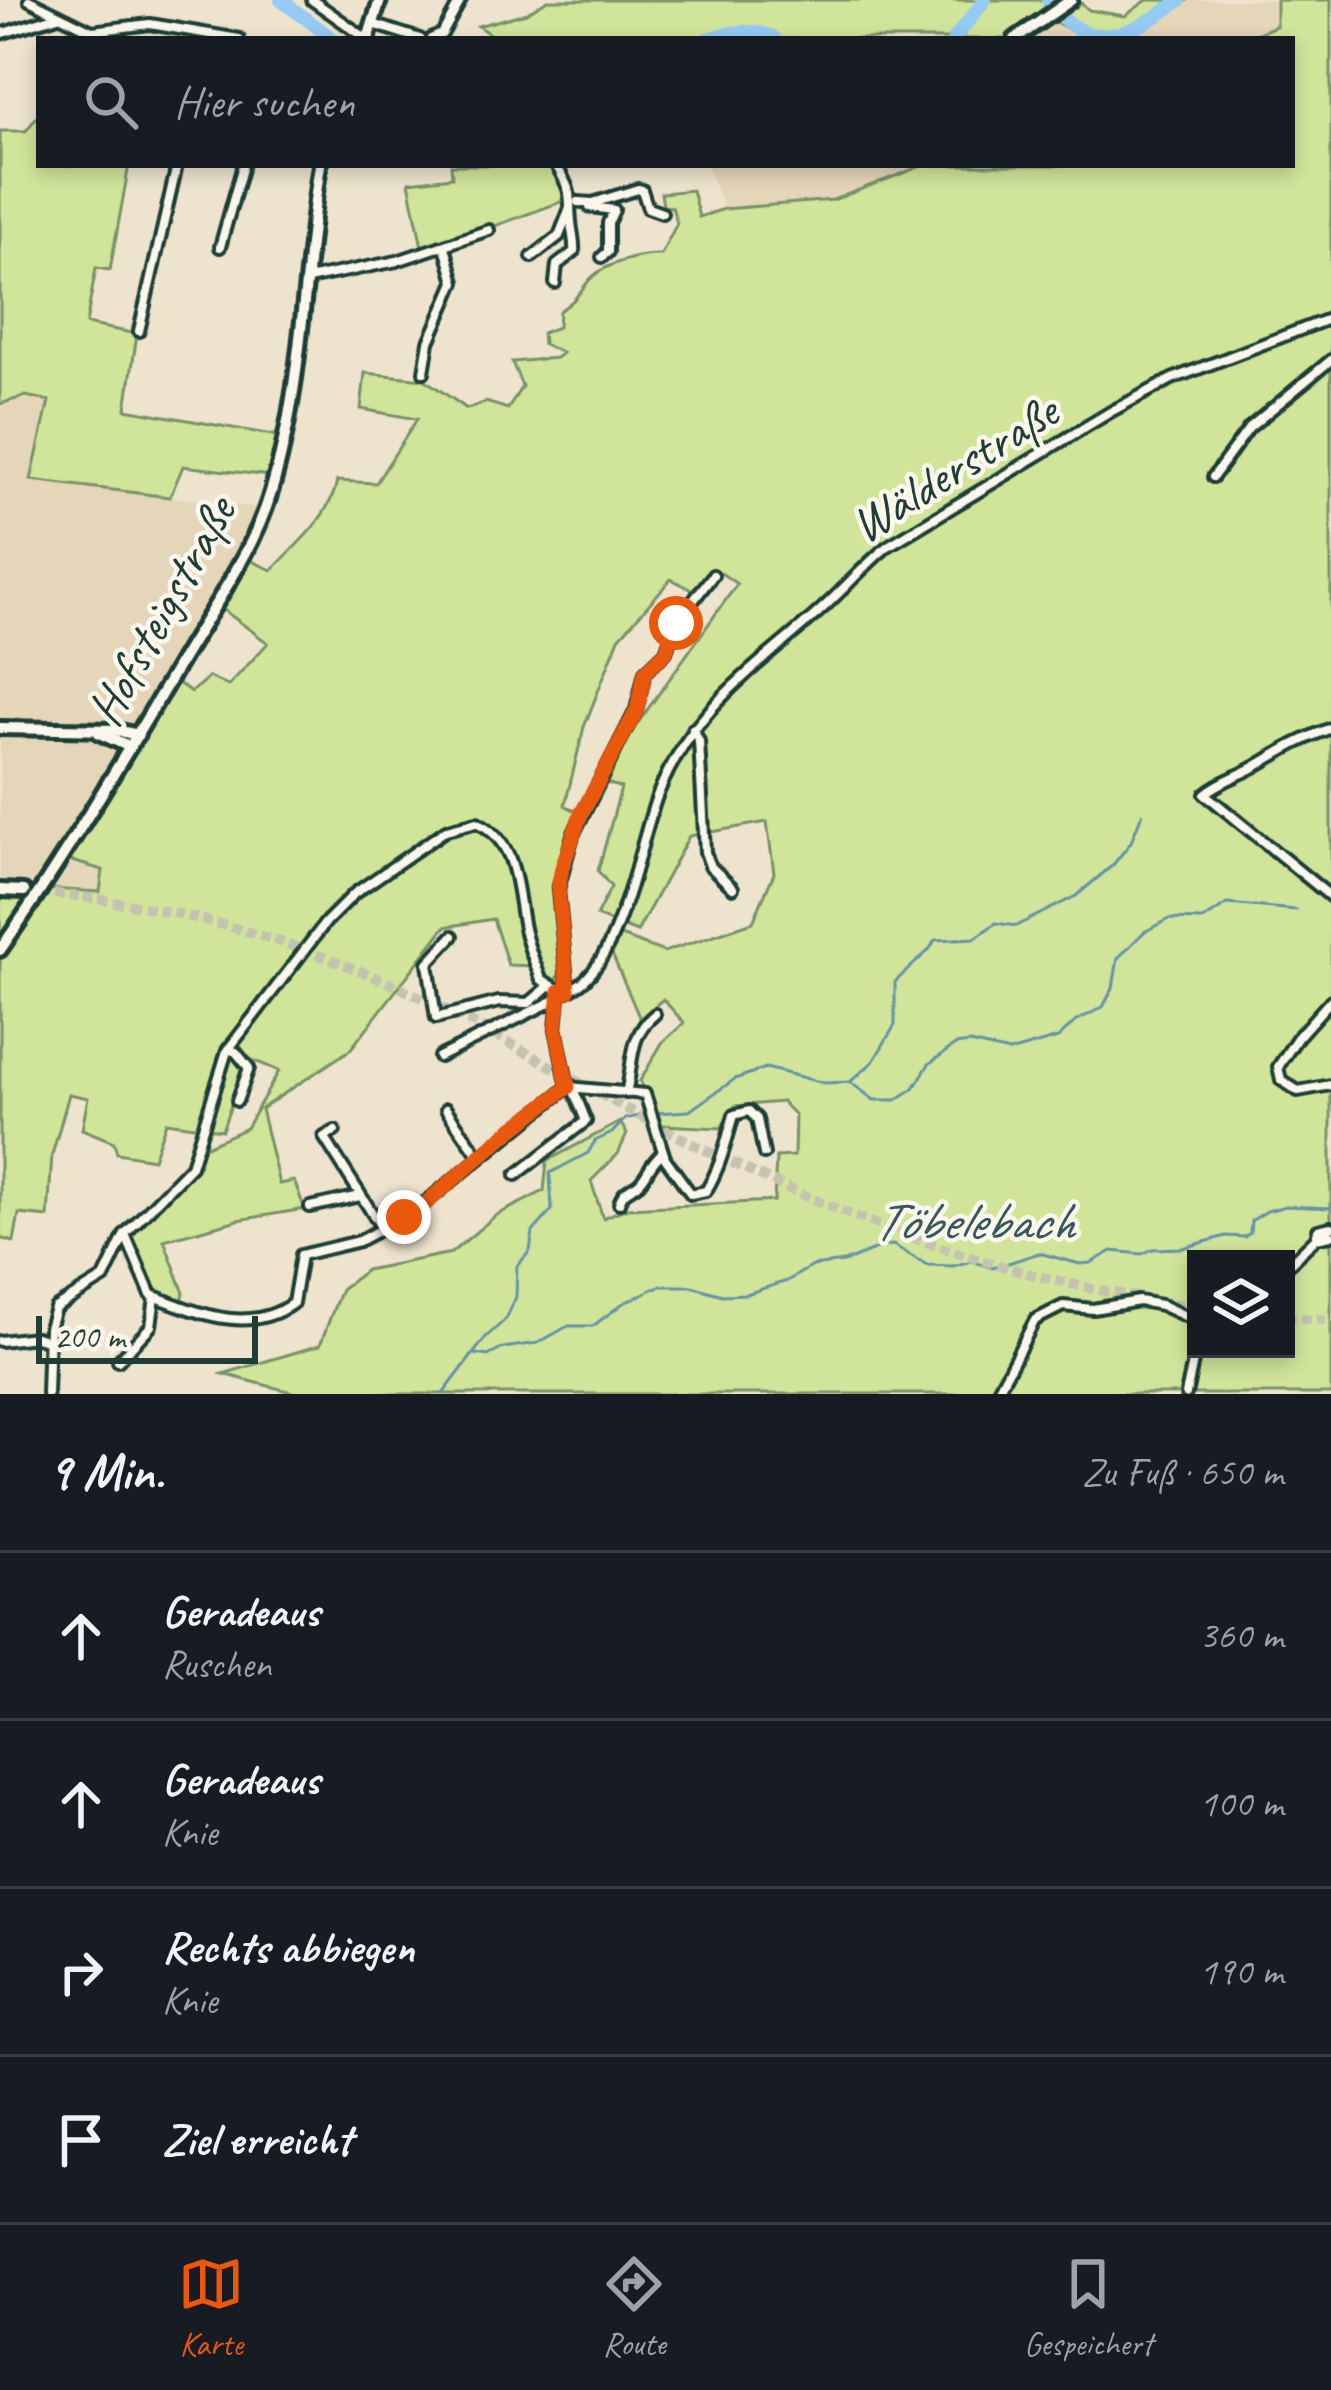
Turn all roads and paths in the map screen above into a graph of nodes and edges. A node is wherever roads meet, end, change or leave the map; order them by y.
1 (29, 0) edge
2 (312, 0) edge
3 (380, 0) edge
4 (461, 0) edge
5 (1071, 0) edge
6 (59, 15) junction
7 (373, 24) junction
8 (0, 34) edge
9 (221, 36) edge
10 (364, 36) edge
11 (369, 36) edge
12 (411, 36) edge
13 (435, 36) edge
14 (1020, 36) edge
15 (177, 168) edge
16 (242, 168) edge
17 (320, 168) edge
18 (557, 168) edge
19 (574, 203) junction
20 (662, 213) dead end
21 (489, 230) dead end
22 (220, 247) dead end
23 (445, 247) junction
24 (532, 257) dead end
25 (602, 257) dead end
26 (308, 279) junction
27 (555, 283) dead end
28 (1331, 318) edge
29 (139, 331) dead end
30 (1331, 360) edge
31 (424, 372) dead end
32 (1213, 477) dead end
33 (713, 574) dead end
34 (0, 728) edge
35 (1331, 728) edge
36 (693, 729) junction
37 (95, 732) junction
38 (138, 735) junction
39 (130, 748) junction
40 (733, 888) dead end
41 (0, 890) edge
42 (24, 891) tunnel mouth
43 (1331, 897) edge
44 (453, 936) dead end
45 (0, 950) edge
46 (548, 987) junction
47 (562, 993) junction
48 (1331, 1000) edge
49 (655, 1014) dead end
50 (228, 1049) junction
51 (439, 1057) dead end
52 (1331, 1085) edge
53 (570, 1087) junction
54 (626, 1093) junction
55 (237, 1101) dead end
56 (446, 1109) dead end
57 (335, 1131) dead end
58 (663, 1152) junction
59 (764, 1154) dead end
60 (479, 1156) junction
61 (516, 1175) dead end
62 (360, 1196) junction
63 (619, 1202) dead end
64 (310, 1207) dead end
65 (381, 1227) junction
66 (1331, 1231) edge
67 (125, 1234) junction
68 (1295, 1258) edge
69 (155, 1297) junction
70 (1187, 1317) edge
71 (0, 1341) edge
72 (49, 1341) junction
73 (1194, 1358) edge
74 (118, 1361) dead end
75 (47, 1394) edge
76 (996, 1394) edge
77 (1186, 1394) edge

1 - 6 street
2 - 10 street
3 - 7 main road
4 - 13 street
5 - 14 main road
6 - 8 street
6 - 9 street
7 - 11 main road
7 - 12 street
15 - 29 street
16 - 22 street
17 - 26 main road, Hofsteigstraße
18 - 19 street
19 - 20 street
19 - 24 street
19 - 25 street
19 - 27 street
21 - 23 street
23 - 26 street
23 - 31 street
26 - 38 main road, Hofsteigstraße
28 - 36 street, Wälderstraße
30 - 32 street
33 - 47 street
34 - 37 main road
35 - 43 street
36 - 40 street
36 - 47 street, Wälderstraße
37 - 38 main road
37 - 39 main road
38 - 39 main road, Hofsteigstraße
39 - 45 main road, Hofsteigstraße
41 - 42 main road
44 - 46 street
46 - 47 street
46 - 50 street
47 - 51 street
47 - 53 street
48 - 52 street
49 - 54 street
50 - 55 street
50 - 67 street
53 - 54 street
53 - 60 street
53 - 61 street
54 - 58 street
56 - 60 street
57 - 62 street
58 - 59 street
58 - 63 street
60 - 65 street
62 - 64 street
62 - 65 street
65 - 69 street
66 - 68 street
67 - 69 street
67 - 72 street
69 - 74 street
70 - 76 street
71 - 72 street
72 - 75 street
73 - 77 street

